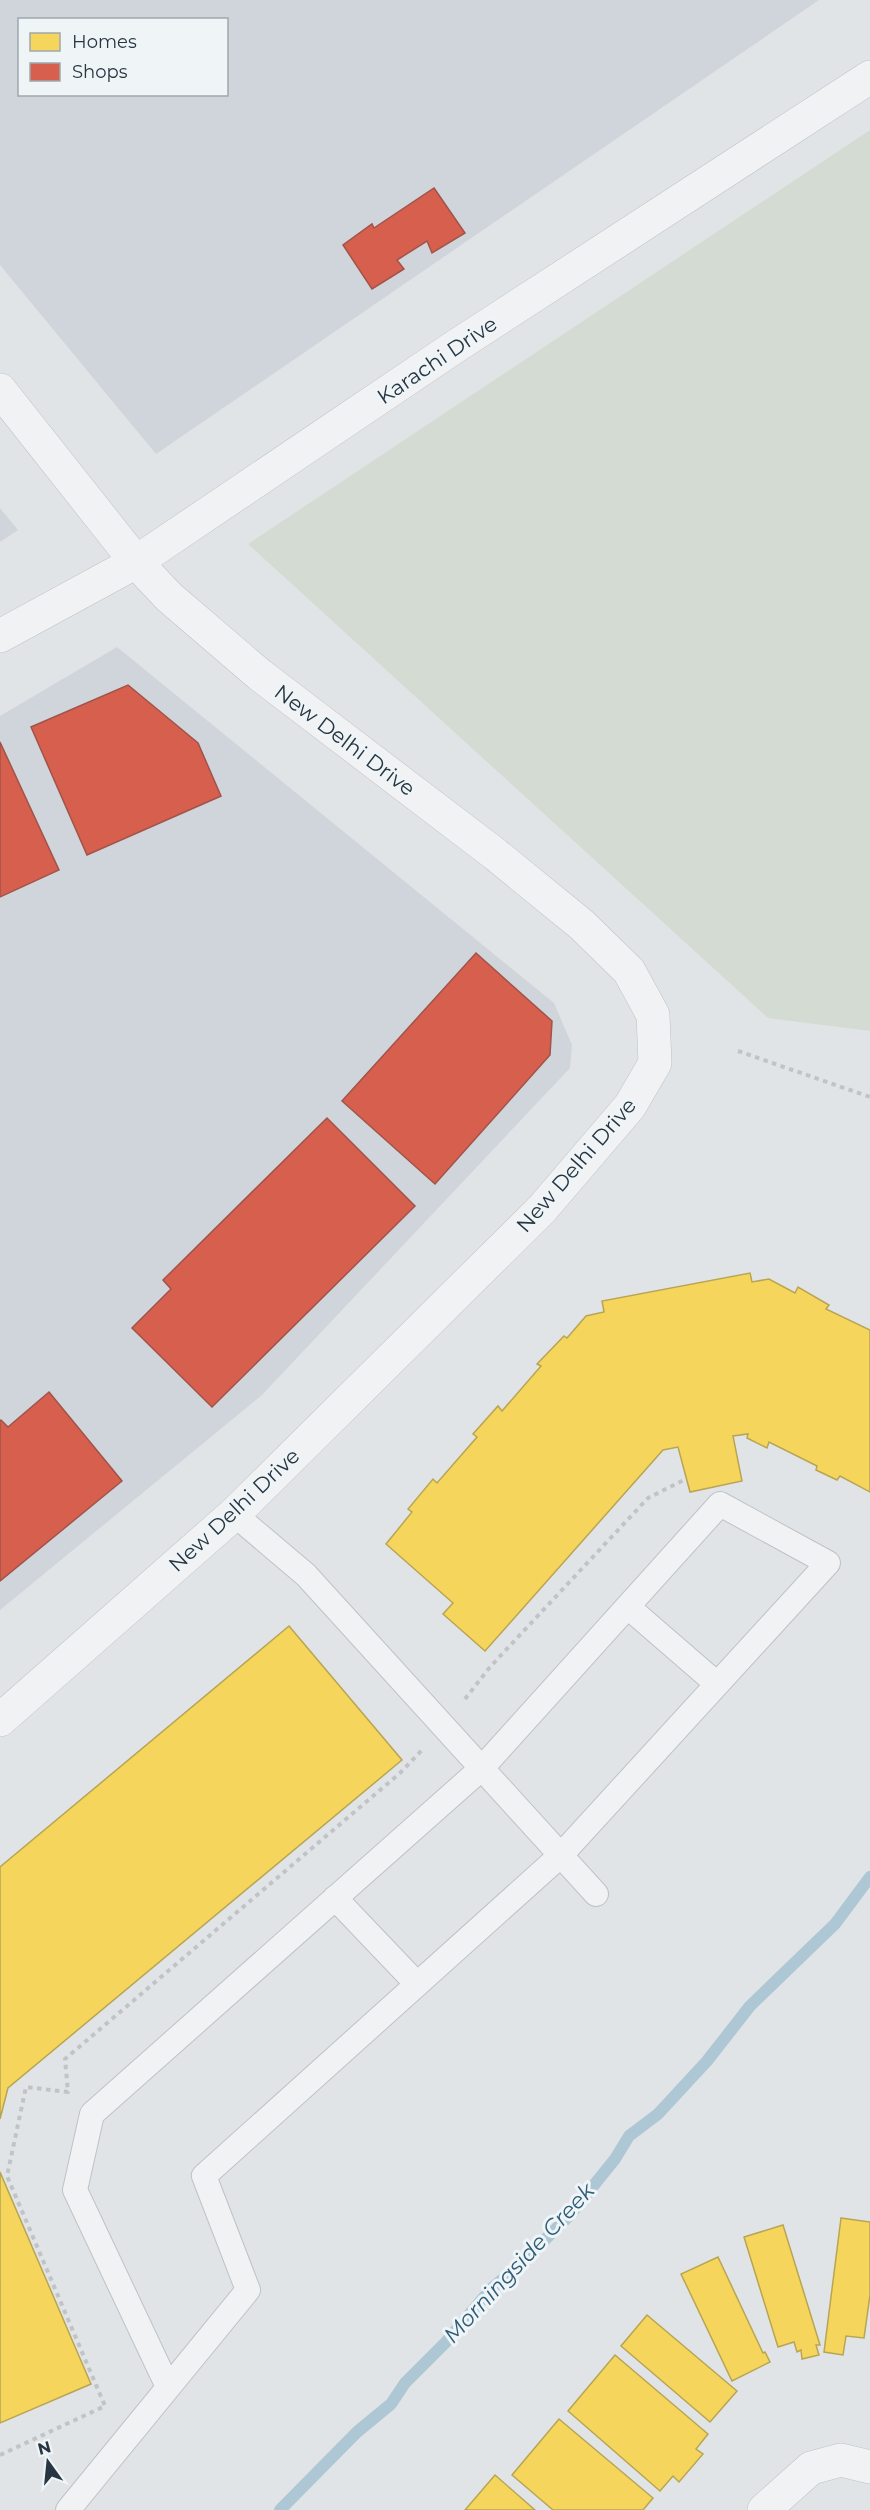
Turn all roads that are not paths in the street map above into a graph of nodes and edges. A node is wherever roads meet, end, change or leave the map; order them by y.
1 (870, 77) edge
2 (0, 390) edge
3 (136, 562) junction
4 (0, 636) edge
5 (234, 1514) junction
6 (628, 1606) junction
7 (717, 1684) junction
8 (0, 1720) edge
9 (482, 1768) junction
10 (561, 1855) junction
11 (596, 1894) dead end
12 (335, 1898) junction
13 (417, 1984) junction
14 (168, 2387) junction
15 (870, 2467) edge
16 (68, 2510) edge
17 (764, 2510) edge

1 - 3 street, Karachi Drive
2 - 3 street, New Delhi Drive
3 - 4 street, Karachi Drive
3 - 5 street, New Delhi Drive
5 - 8 street, New Delhi Drive
5 - 9 lane
6 - 7 lane
6 - 7 lane
6 - 9 lane
7 - 10 lane
9 - 10 lane
9 - 12 lane
10 - 11 lane
10 - 13 lane
12 - 13 lane
12 - 14 lane
13 - 14 lane
14 - 16 lane
15 - 17 street

